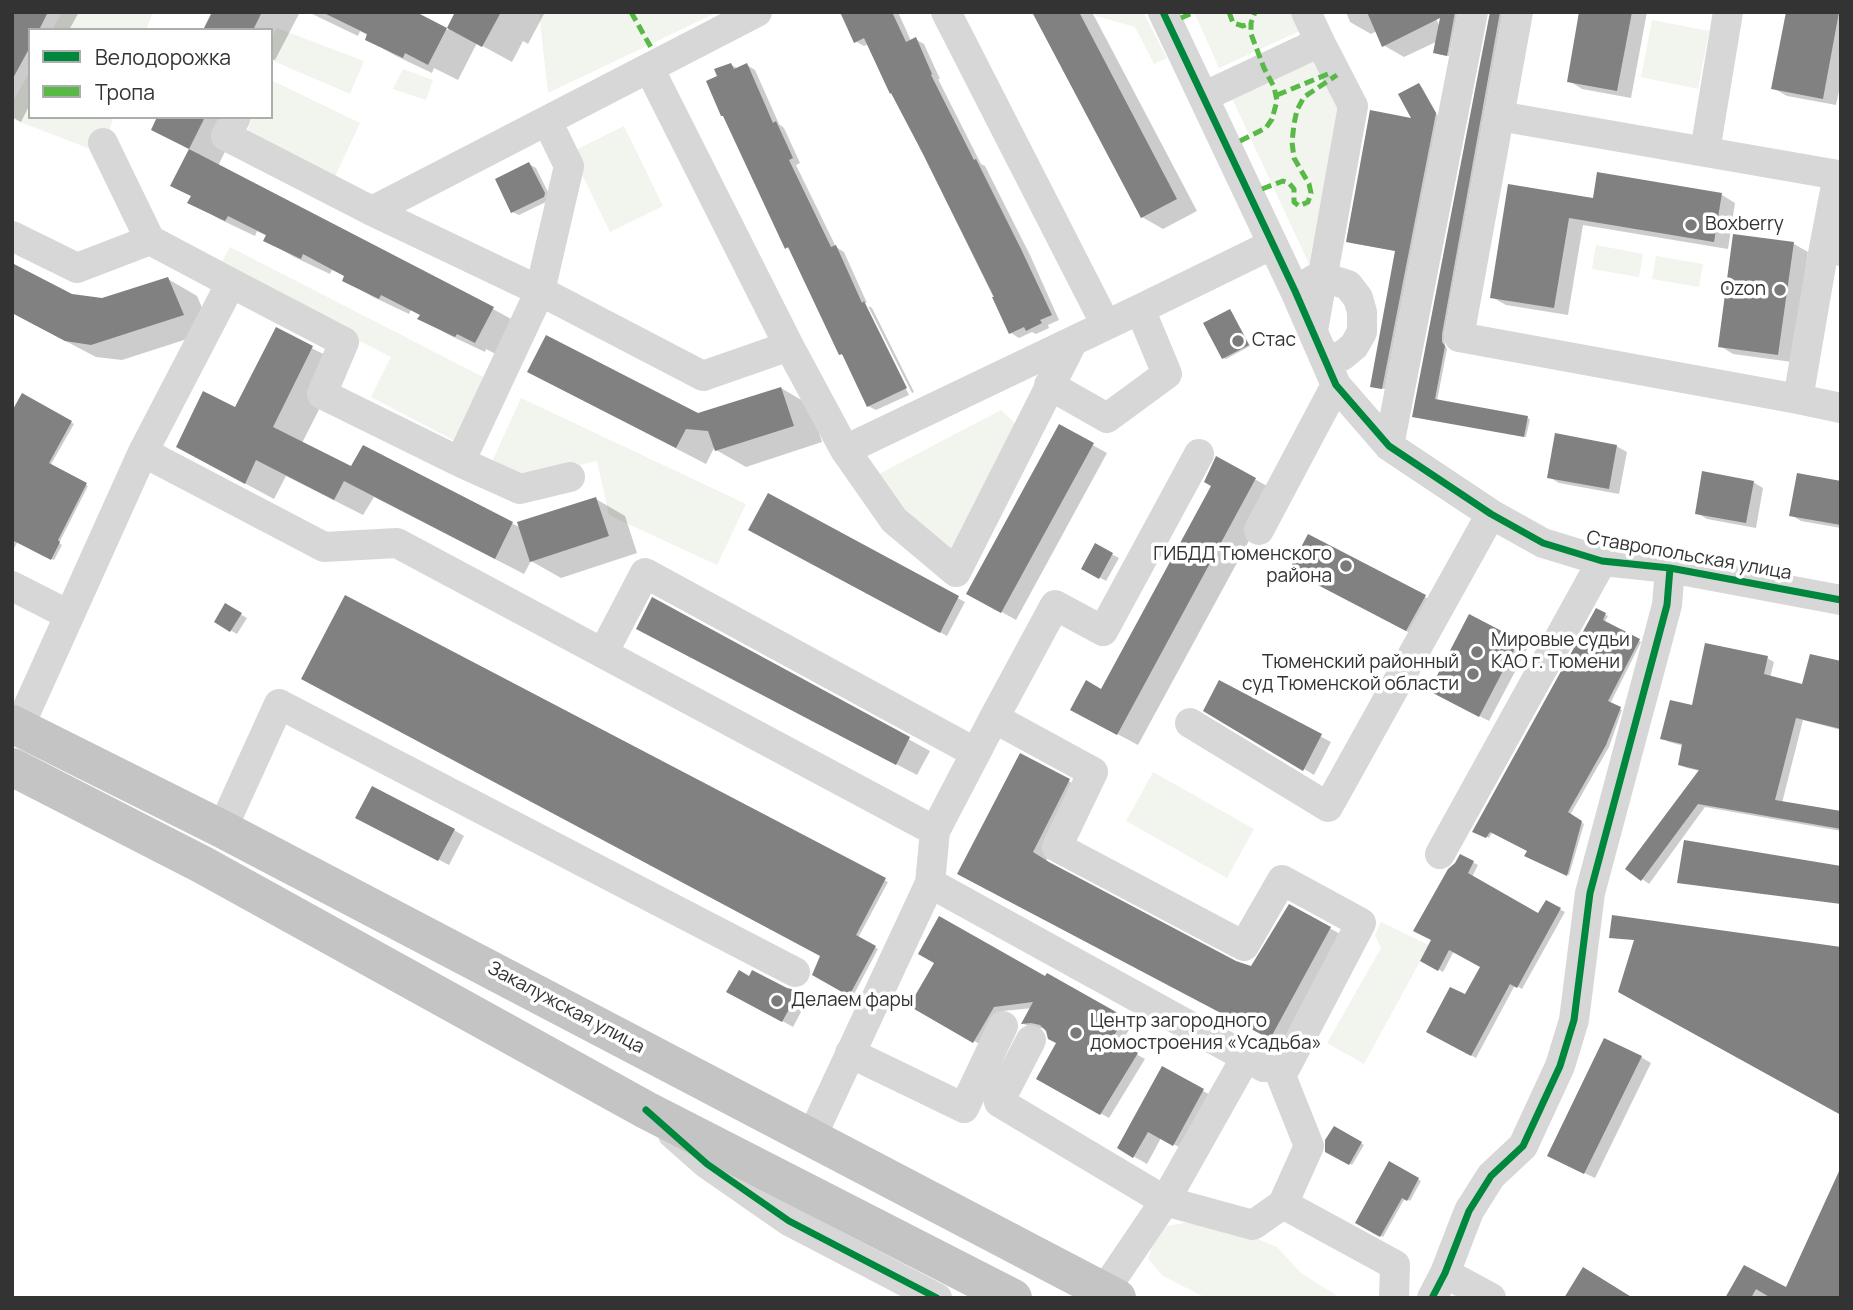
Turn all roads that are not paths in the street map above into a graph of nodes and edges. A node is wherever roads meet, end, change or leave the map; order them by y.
1 (757, 12) edge
2 (946, 12) edge
3 (1163, 12) edge
4 (1306, 12) edge
5 (1473, 12) edge
6 (1518, 12) edge
7 (1728, 12) edge
8 (1320, 42) junction
9 (649, 68) junction
10 (1203, 97) junction
11 (1499, 116) junction
12 (235, 119) edge
13 (547, 121) junction
14 (103, 143) dead end
15 (1705, 150) junction
16 (1839, 173) edge
17 (372, 211) junction
18 (12, 236) edge
19 (149, 240) junction
20 (1273, 244) junction
21 (1833, 250) edge
22 (1322, 279) junction
23 (231, 283) junction
24 (540, 291) junction
25 (1295, 291) junction
26 (1140, 309) junction
27 (1106, 325) junction
28 (1313, 330) junction
29 (1073, 341) junction
30 (789, 346) junction
31 (1325, 358) junction
32 (1049, 385) junction
33 (1336, 385) junction
34 (1798, 399) junction
35 (1841, 408) edge
36 (1389, 446) junction
37 (845, 450) junction
38 (143, 452) junction
39 (1199, 454) dead end
40 (460, 462) junction
41 (570, 477) dead end
42 (1499, 519) junction
43 (1259, 530) dead end
44 (1602, 561) junction
45 (1670, 568) junction
46 (12, 586) edge
47 (1841, 600) edge
48 (69, 615) junction
49 (603, 653) junction
50 (994, 718) junction
51 (1401, 720) dead end
52 (1190, 723) dead end
53 (16, 725) edge
54 (976, 753) junction
55 (12, 767) edge
56 (222, 829) junction
57 (935, 831) junction
58 (1440, 854) dead end
59 (930, 883) junction
60 (795, 972) dead end
61 (1003, 1026) dead end
62 (1031, 1040) dead end
63 (850, 1053) junction
64 (1246, 1057) junction
65 (1281, 1076) junction
66 (646, 1110) junction
67 (811, 1136) junction
68 (1165, 1200) junction
69 (1283, 1204) junction
70 (1438, 1286) edge
71 (1110, 1294) edge
72 (937, 1298) edge
73 (1013, 1298) edge
74 (1394, 1298) edge
75 (1491, 1298) edge

1 - 9 street
2 - 27 street
3 - 10 street
4 - 8 street
5 - 36 street
6 - 11 street
7 - 15 street
8 - 10 street
8 - 22 street
9 - 13 street
9 - 30 street
10 - 20 street
11 - 15 street
11 - 34 street
12 - 17 street
13 - 17 street
13 - 24 street
14 - 19 street
15 - 16 street
16 - 21 street
17 - 24 street
18 - 19 street
19 - 23 street
20 - 25 street, Ставропольская улица
20 - 26 street
21 - 34 street
22 - 25 street
22 - 28 street
22 - 31 street
23 - 38 street
23 - 40 street
24 - 30 street
24 - 40 street
25 - 28 street, Ставропольская улица
26 - 27 street
26 - 32 street
27 - 29 street
28 - 31 street, Ставропольская улица
29 - 32 street
29 - 37 street
30 - 37 street
31 - 33 street, Ставропольская улица
32 - 37 street
33 - 36 street, Ставропольская улица
33 - 43 street
34 - 35 street
36 - 42 street, Ставропольская улица
38 - 48 street
38 - 49 street
39 - 50 street
40 - 41 street
42 - 44 street, Ставропольская улица
42 - 51 street
42 - 52 street
44 - 45 street, Ставропольская улица
44 - 58 street
45 - 47 street, Ставропольская улица
45 - 70 street
46 - 48 street
48 - 53 street
49 - 54 street
49 - 57 street
50 - 54 street
50 - 65 street
53 - 56 highway, Закалужская улица
54 - 57 street
55 - 66 highway
56 - 60 street
56 - 67 highway, Закалужская улица
57 - 59 street
59 - 63 street
59 - 64 street
61 - 63 street
62 - 68 street
63 - 67 street
64 - 65 street
64 - 68 street
65 - 69 street
66 - 72 street
66 - 73 highway
67 - 71 highway, Закалужская улица
68 - 69 street
68 - 71 street
69 - 74 street
70 - 75 street

